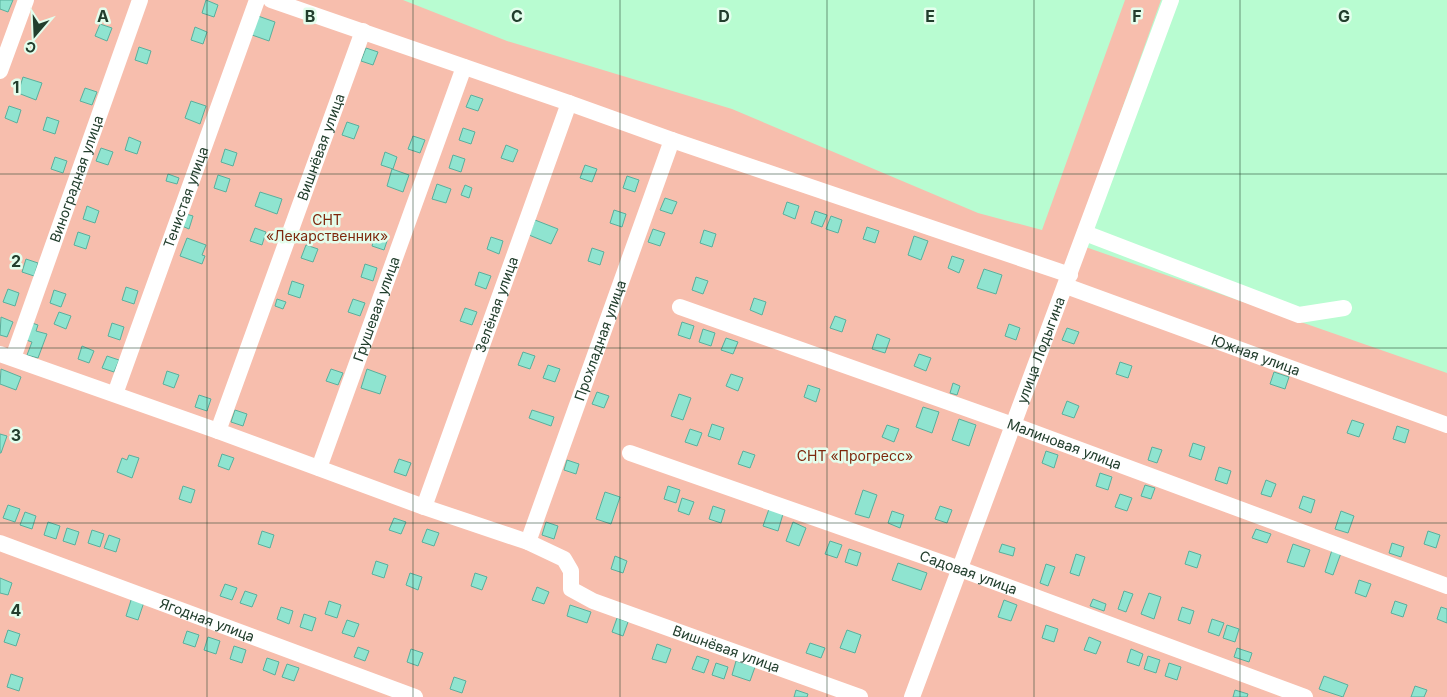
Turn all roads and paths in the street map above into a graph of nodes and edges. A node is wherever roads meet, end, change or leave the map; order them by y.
1 (26, 0) edge
2 (140, 0) edge
3 (257, 0) edge
4 (271, 0) edge
5 (1171, 0) edge
6 (363, 31) junction
7 (464, 66) junction
8 (0, 71) edge
9 (569, 103) junction
10 (672, 140) junction
11 (1085, 233) junction
12 (1068, 280) junction
13 (680, 307) dead end
14 (1344, 308) dead end
15 (6, 356) edge
16 (115, 394) junction
17 (1012, 424) junction
18 (1447, 426) edge
19 (218, 431) junction
20 (630, 453) dead end
21 (320, 468) junction
22 (424, 507) junction
23 (528, 542) junction
24 (0, 543) edge
25 (960, 569) junction
26 (1447, 586) edge
27 (416, 697) edge
28 (860, 697) edge
29 (912, 697) edge
30 (1305, 697) edge

1 - 8 street
2 - 15 street, Виноградная улица
3 - 16 street, Тенистая улица
4 - 6 street, Южная улица
5 - 11 street
6 - 7 street, Южная улица
6 - 19 street, Вишнёвая улица
7 - 9 street, Южная улица
7 - 21 street, Грушевая улица
9 - 10 street, Южная улица
9 - 22 street, Зелёная улица
10 - 12 street, Южная улица
10 - 23 street, Прохладная улица
11 - 12 street, улица Лодыгина
11 - 14 street
12 - 17 street, улица Лодыгина
12 - 18 street, Южная улица
13 - 17 street, Малиновая улица
15 - 16 street
16 - 19 street
17 - 25 street, улица Лодыгина
17 - 26 street, Малиновая улица
19 - 21 street
20 - 25 street, Садовая улица
21 - 22 street
22 - 23 street
23 - 28 street, Вишнёвая улица
24 - 27 street, Ягодная улица
25 - 29 street, улица Лодыгина
25 - 30 street, Садовая улица

